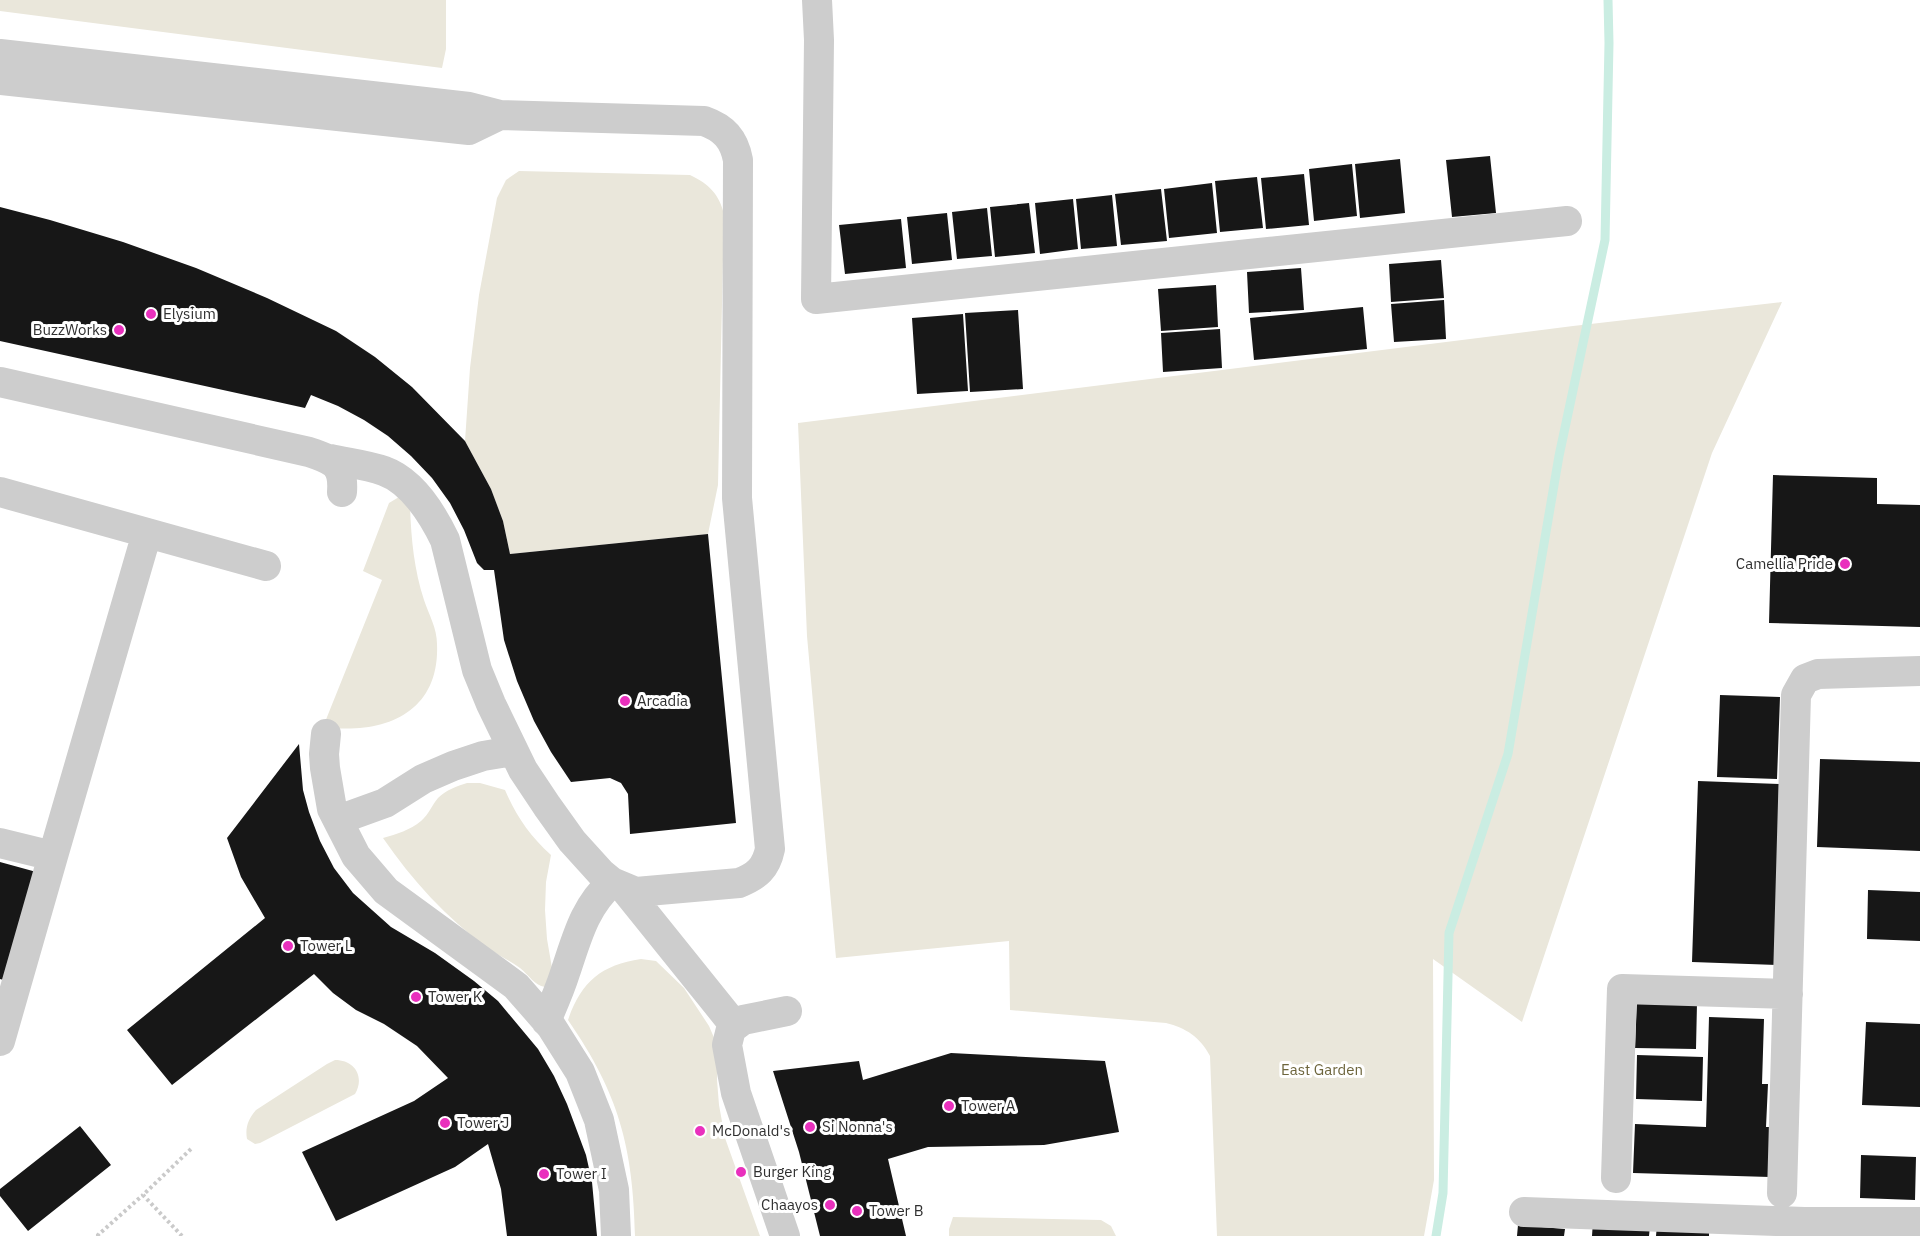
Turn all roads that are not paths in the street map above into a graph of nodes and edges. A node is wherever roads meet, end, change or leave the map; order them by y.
1 (817, 0) edge
2 (0, 54) edge
3 (0, 80) edge
4 (500, 115) junction
5 (1567, 221) dead end
6 (0, 382) edge
7 (330, 459) junction
8 (0, 492) edge
9 (342, 492) dead end
10 (147, 533) junction
11 (266, 566) dead end
12 (1920, 671) edge
13 (326, 734) dead end
14 (513, 751) junction
15 (338, 820) junction
16 (0, 843) edge
17 (53, 856) junction
18 (618, 885) junction
19 (1788, 994) junction
20 (787, 1011) dead end
21 (546, 1021) junction
22 (735, 1026) junction
23 (0, 1041) edge
24 (1616, 1178) dead end
25 (1782, 1193) dead end
26 (1524, 1212) dead end
27 (1920, 1222) edge
28 (1583, 1225) edge
29 (1723, 1227) edge
30 (1803, 1229) edge
31 (616, 1236) edge
32 (785, 1236) edge

1 - 5 street
2 - 4 street
3 - 4 street
4 - 18 street
6 - 7 street
7 - 9 street
7 - 14 street
8 - 10 street
10 - 11 street
10 - 17 street
12 - 19 street
13 - 15 street
14 - 15 street
14 - 18 street
15 - 21 street
16 - 17 street
17 - 23 street
18 - 21 street
18 - 22 street
19 - 24 street
19 - 25 street
20 - 22 street
21 - 31 street
22 - 32 street
26 - 28 street
27 - 30 street
28 - 29 street
29 - 30 street

